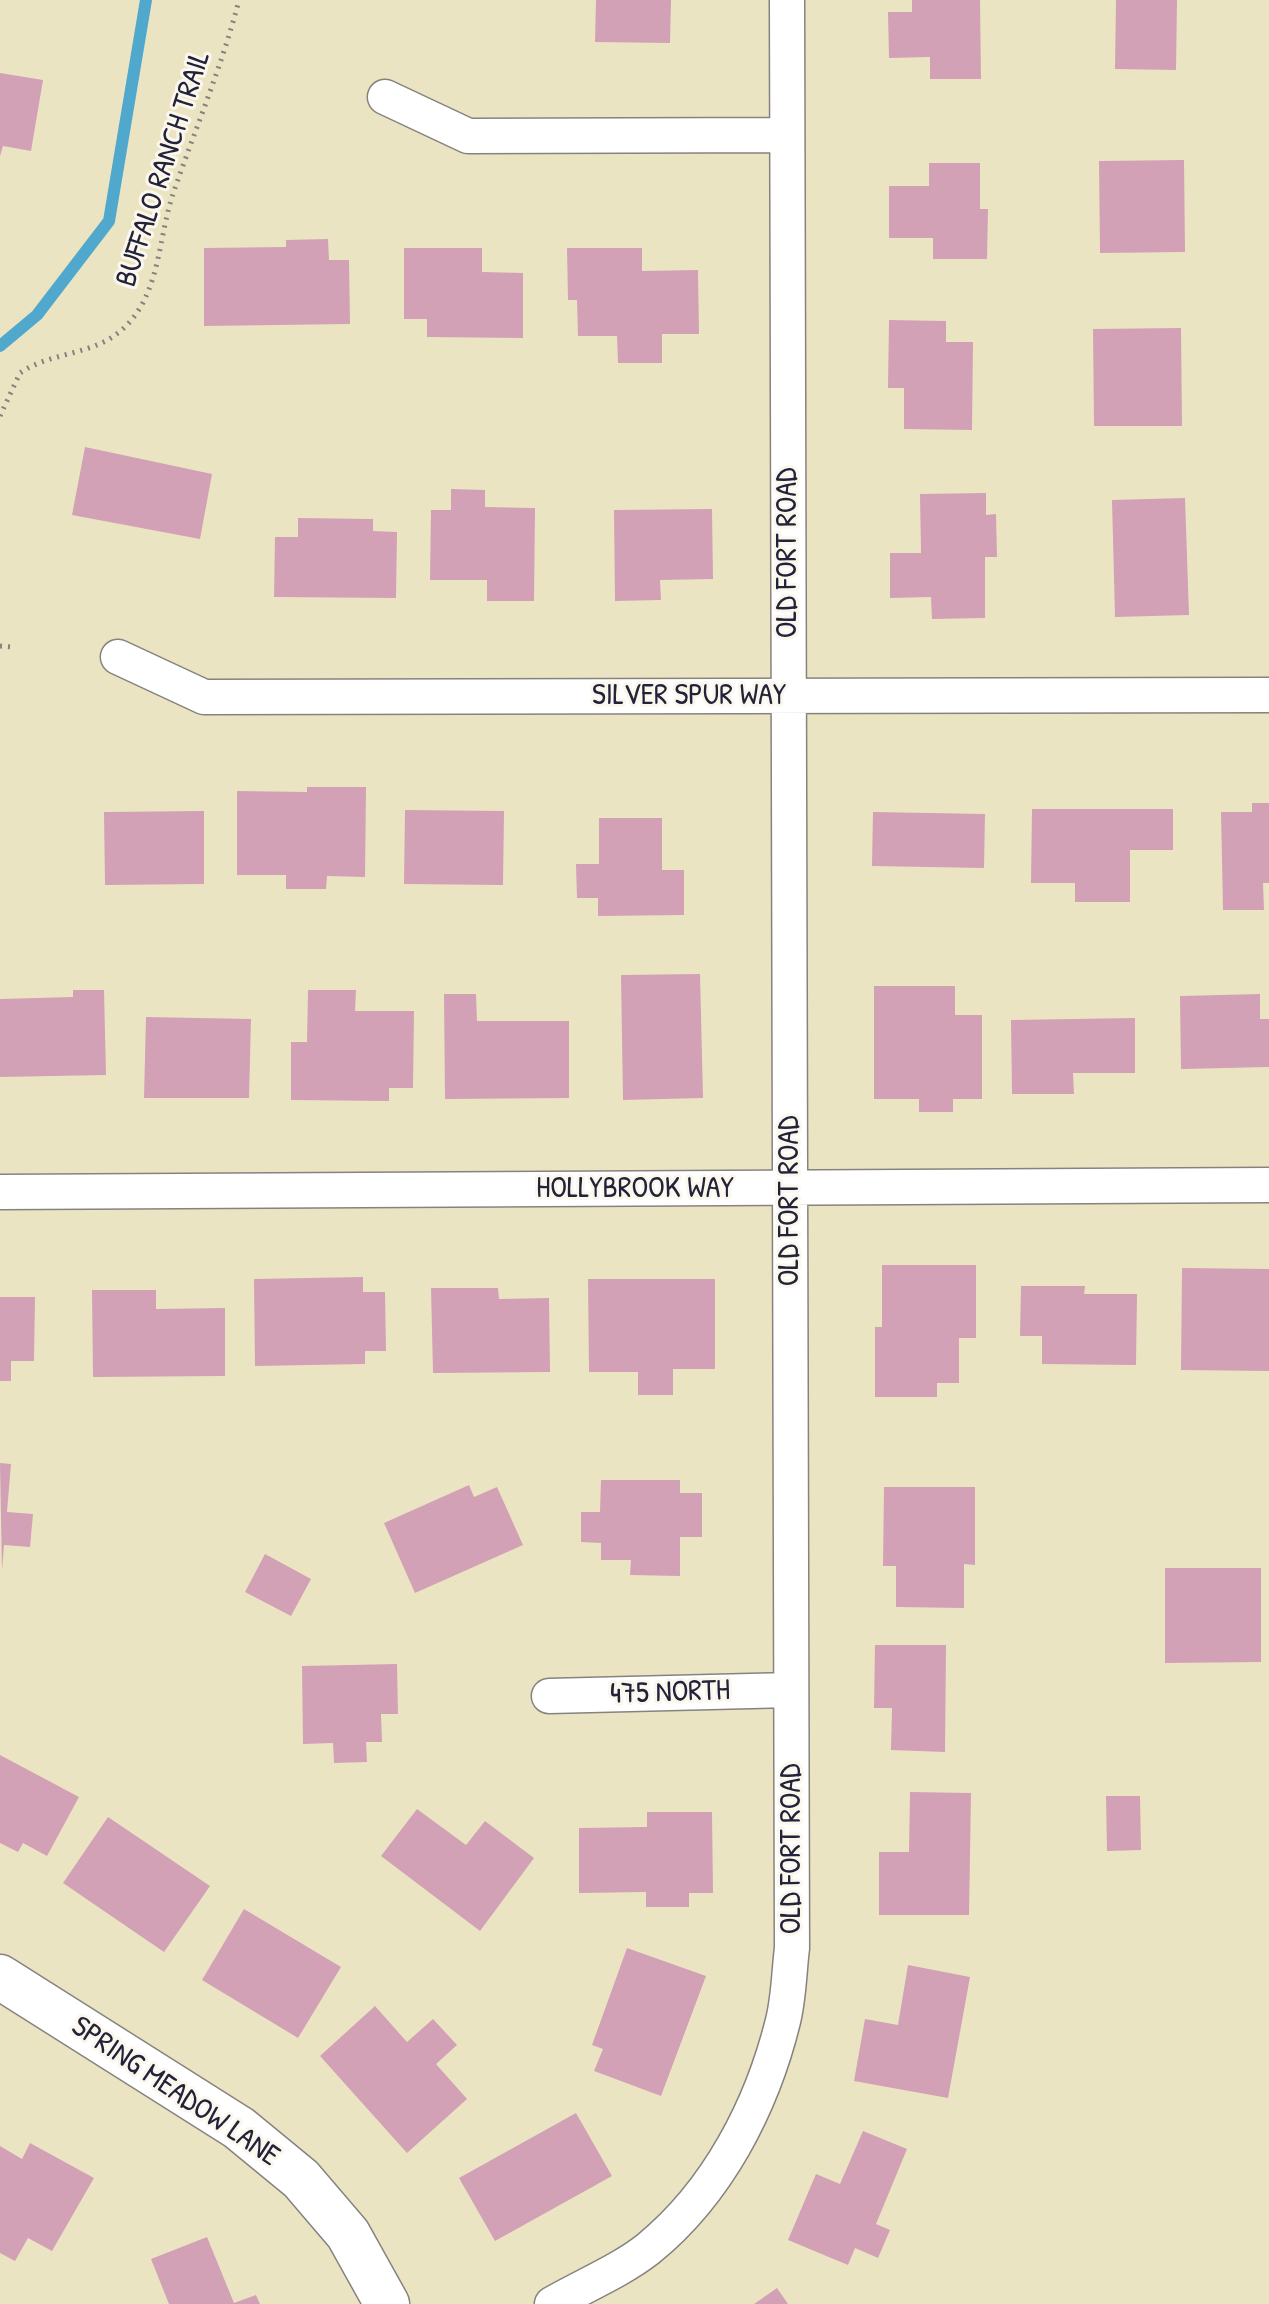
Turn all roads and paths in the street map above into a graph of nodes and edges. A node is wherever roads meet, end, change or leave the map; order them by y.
1 (239, 0) edge
2 (787, 0) edge
3 (385, 97) dead end
4 (787, 135) junction
5 (0, 416) edge
6 (0, 646) edge
7 (12, 647) dead end
8 (118, 657) dead end
9 (1269, 695) edge
10 (789, 696) junction
11 (1269, 1185) edge
12 (790, 1188) junction
13 (0, 1192) edge
14 (791, 1690) junction
15 (549, 1696) dead end
16 (0, 1977) edge
17 (387, 2304) edge
18 (552, 2304) edge

1 - 5 path, BUFFALO RANCH TRAIL
2 - 4 street, OLD FORT ROAD
3 - 4 street
4 - 10 street, OLD FORT ROAD
6 - 7 path
8 - 10 street, SILVER SPUR WAY
9 - 10 street, SILVER SPUR WAY
10 - 12 street, OLD FORT ROAD
11 - 12 street, HOLLYBROOK WAY
12 - 13 street, HOLLYBROOK WAY
12 - 14 street, OLD FORT ROAD
14 - 15 street, 475 NORTH
14 - 18 street, OLD FORT ROAD
16 - 17 street, SPRING MEADOW LANE

